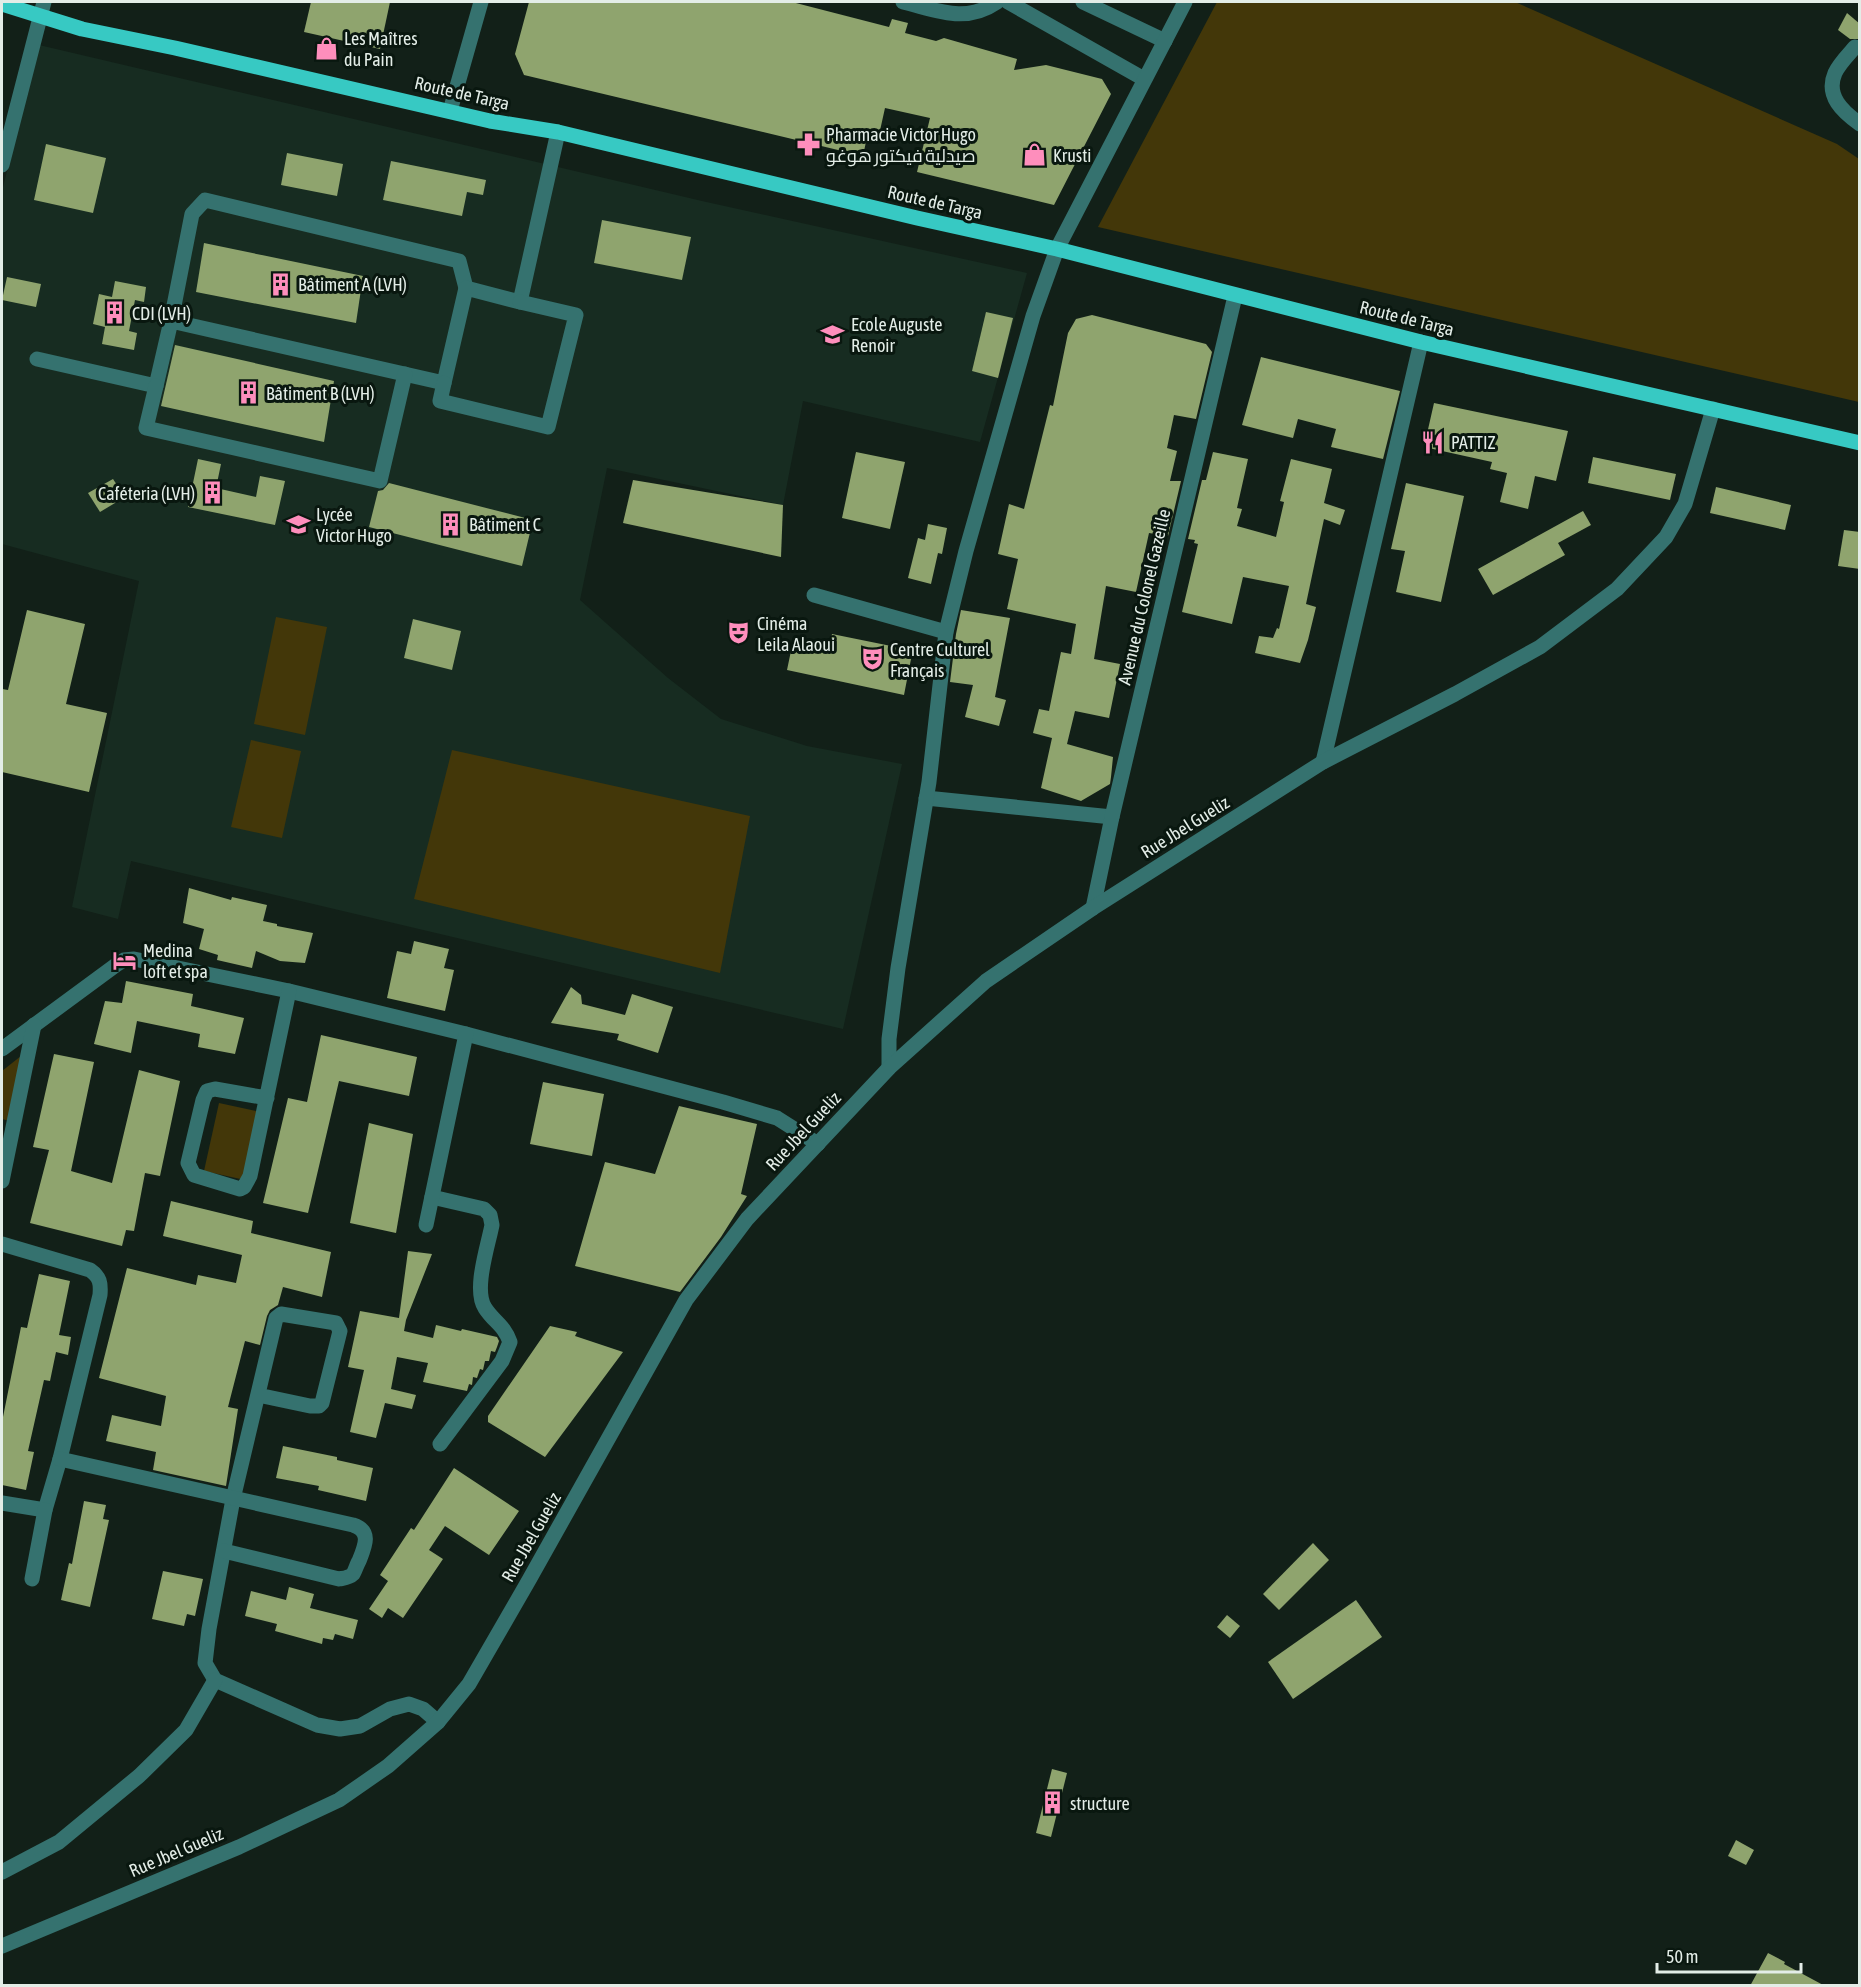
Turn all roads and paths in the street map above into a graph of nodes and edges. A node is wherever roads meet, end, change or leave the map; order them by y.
1 (481, 2) edge
2 (903, 2) edge
3 (997, 2) edge
4 (1008, 2) edge
5 (1083, 2) edge
6 (1185, 2) edge
7 (2, 4) edge
8 (42, 9) edge
9 (1165, 41) junction
10 (1855, 47) dead end
11 (1144, 79) junction
12 (450, 111) junction
13 (1860, 124) edge
14 (558, 132) junction
15 (2, 165) edge
16 (1058, 249) junction
17 (466, 288) junction
18 (1235, 296) junction
19 (520, 302) junction
20 (171, 321) junction
21 (1421, 342) junction
22 (37, 359) dead end
23 (405, 374) junction
24 (444, 383) junction
25 (156, 386) junction
26 (1713, 409) junction
27 (1860, 443) edge
28 (814, 595) dead end
29 (946, 632) junction
30 (1323, 762) junction
31 (926, 798) junction
32 (1112, 817) junction
33 (1093, 908) junction
34 (289, 991) junction
35 (34, 1024) junction
36 (466, 1034) junction
37 (2, 1049) edge
38 (889, 1068) junction
39 (267, 1098) junction
40 (7, 1132) edge
41 (818, 1144) junction
42 (2, 1181) edge
43 (432, 1197) junction
44 (426, 1225) dead end
45 (2, 1244) edge
46 (258, 1395) junction
47 (440, 1444) dead end
48 (60, 1459) junction
49 (232, 1499) junction
50 (2, 1503) edge
51 (45, 1510) junction
52 (224, 1551) junction
53 (32, 1579) dead end
54 (215, 1680) junction
55 (438, 1722) junction
56 (2, 1872) edge
57 (2, 1946) edge

1 - 12 street
2 - 3 street
4 - 11 street
5 - 9 street
6 - 9 street
7 - 8 main road, Route de Targa
8 - 12 main road, Route de Targa
8 - 15 street
9 - 11 street
10 - 13 street
11 - 16 street
12 - 14 main road, Route de Targa
14 - 16 main road, Route de Targa
14 - 19 street
16 - 18 main road, Route de Targa
16 - 29 street
17 - 19 street
17 - 20 street
17 - 24 street
18 - 21 main road, Route de Targa
18 - 32 street, Avenue du Colonel Gazeille
19 - 24 street
20 - 23 street
20 - 25 street
21 - 26 main road, Route de Targa
21 - 30 street
22 - 25 street
23 - 24 street
23 - 25 street
26 - 27 main road, Route de Targa
26 - 30 street, Rue Jbel Gueliz
28 - 29 street
29 - 31 street
30 - 33 street, Rue Jbel Gueliz
31 - 32 street
31 - 38 street
32 - 33 street, Avenue du Colonel Gazeille
33 - 38 street, Rue Jbel Gueliz
34 - 35 street
34 - 36 street
34 - 39 street
35 - 37 street
35 - 40 street
36 - 41 street
36 - 43 street
38 - 41 street, Rue Jbel Gueliz
39 - 39 street
40 - 42 street
41 - 55 street, Rue Jbel Gueliz
43 - 44 street
43 - 47 street
45 - 48 street
46 - 46 street
46 - 49 street
48 - 49 street
48 - 51 street
49 - 52 street
49 - 52 street
50 - 51 street
51 - 53 street
52 - 54 street
54 - 55 street
54 - 56 street
55 - 57 street, Rue Jbel Gueliz

